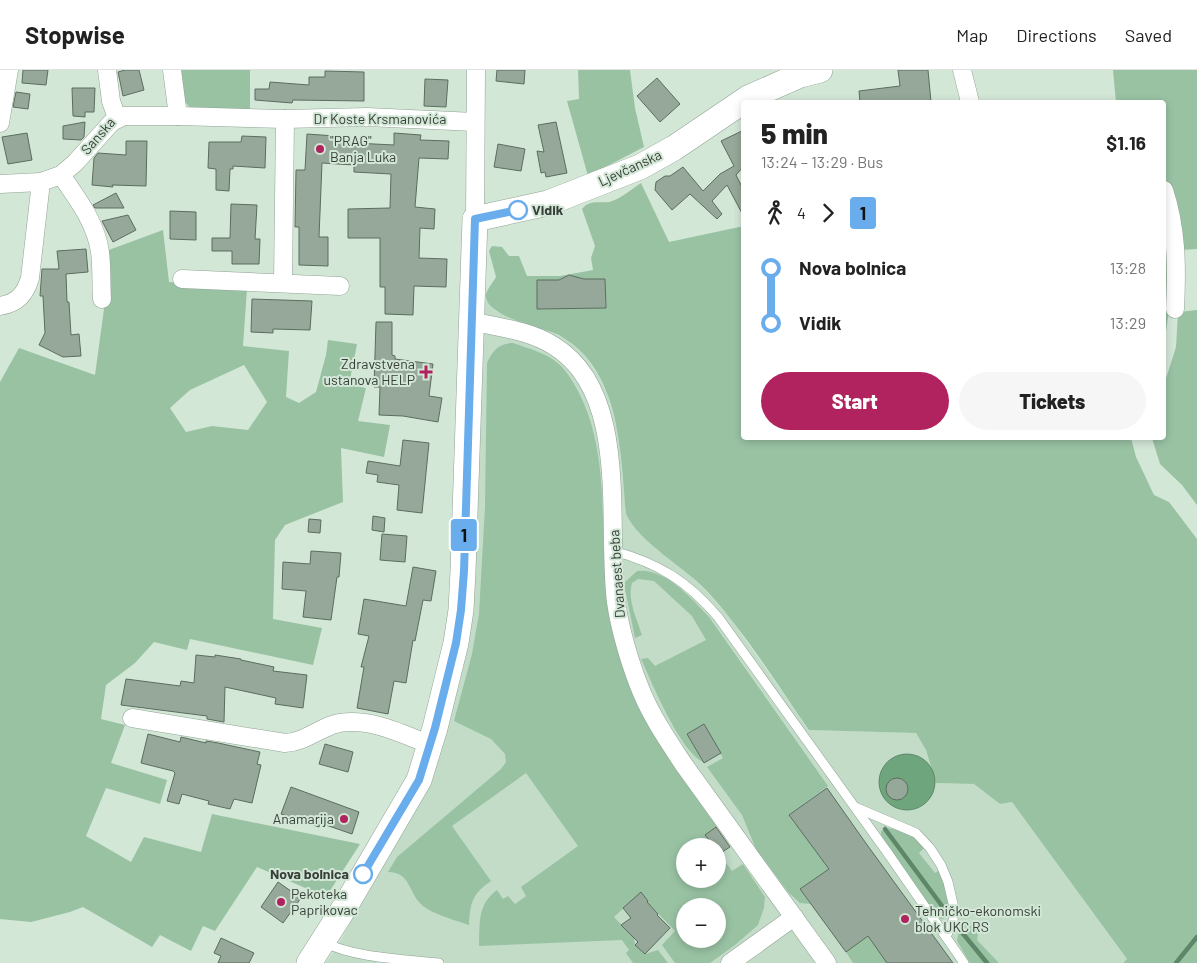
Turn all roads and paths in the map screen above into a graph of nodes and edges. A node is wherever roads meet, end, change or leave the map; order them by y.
1 (9, 70) edge
2 (107, 70) edge
3 (172, 70) edge
4 (476, 70) edge
5 (962, 70) edge
6 (807, 72) edge
7 (745, 100) edge
8 (970, 100) edge
9 (741, 103) edge
10 (178, 116) junction
11 (117, 118) junction
12 (285, 120) junction
13 (475, 122) junction
14 (0, 123) edge
15 (61, 175) junction
16 (41, 182) junction
17 (0, 184) edge
18 (1166, 199) edge
19 (475, 219) junction
20 (182, 279) dead end
21 (283, 282) junction
22 (340, 286) dead end
23 (102, 300) dead end
24 (0, 306) edge
25 (1175, 309) dead end
26 (471, 321) junction
27 (614, 551) junction
28 (132, 718) dead end
29 (430, 745) junction
30 (855, 807) junction
31 (794, 917) junction
32 (946, 937) junction
33 (322, 942) junction
34 (308, 963) edge
35 (439, 963) edge
36 (730, 963) edge
37 (827, 963) edge
38 (964, 963) edge

1 - 14 street
2 - 11 street, Sanska
3 - 10 street
4 - 13 street
5 - 8 street
6 - 7 street, Ljevčanska
9 - 19 street, Ljevčanska
10 - 11 street, Dr Koste Krsmanovića
10 - 12 street, Dr Koste Krsmanovića
11 - 15 street, Sanska
12 - 13 street, Dr Koste Krsmanovića
12 - 21 street
13 - 19 street
15 - 16 street, Sanska
15 - 23 street
16 - 17 street, Sanska
16 - 24 street
18 - 25 street
19 - 26 street
20 - 21 street
21 - 22 street
26 - 27 street, Dvanaest beba
26 - 29 street
27 - 30 lane
27 - 31 street, Dvanaest beba
28 - 29 street
29 - 33 street
30 - 32 lane
30 - 32 lane
31 - 36 street
31 - 37 street, Dvanaest beba
32 - 38 lane
33 - 34 street
33 - 35 lane

